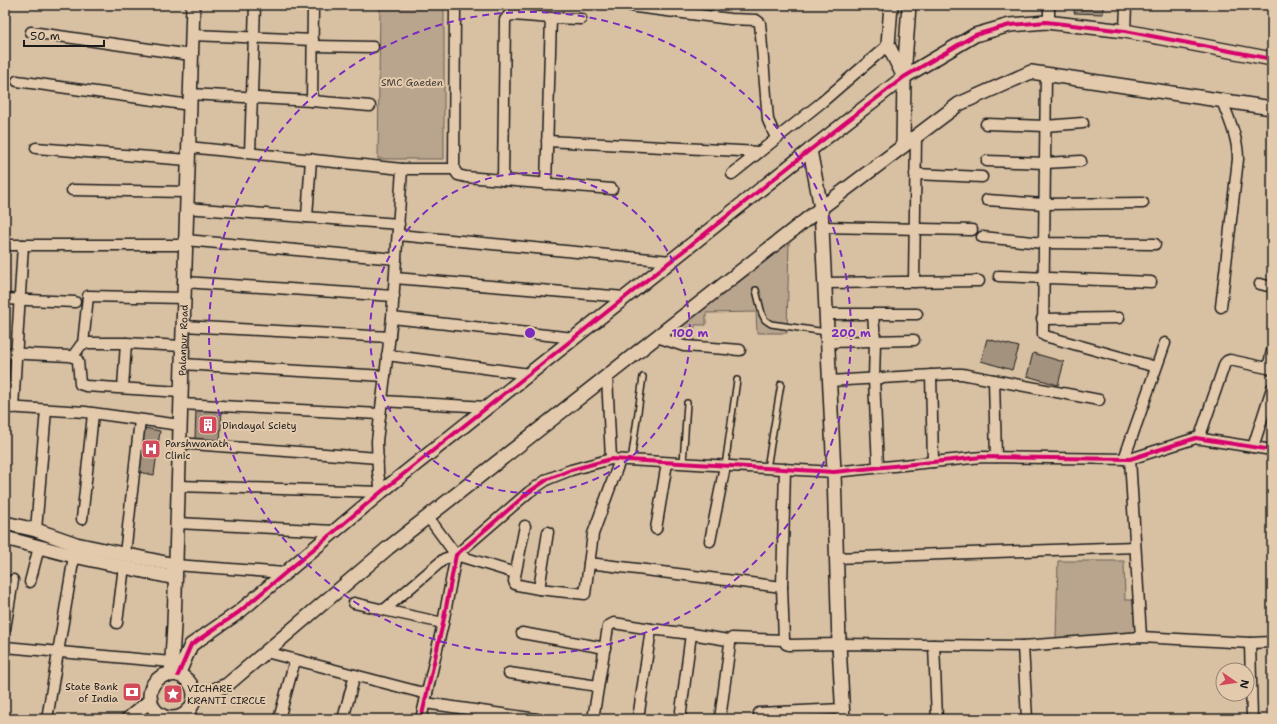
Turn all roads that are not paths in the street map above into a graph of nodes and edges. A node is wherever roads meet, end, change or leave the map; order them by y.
1 (193, 5) edge
2 (255, 5) edge
3 (314, 5) edge
4 (454, 5) edge
5 (629, 5) edge
6 (890, 5) edge
7 (909, 5) edge
8 (1049, 5) edge
9 (1126, 5) edge
10 (550, 18) junction
11 (581, 19) dead end
12 (1049, 22) junction
13 (1125, 31) junction
14 (31, 32) dead end
15 (192, 35) junction
16 (254, 37) junction
17 (313, 43) junction
18 (888, 45) junction
19 (373, 47) dead end
20 (191, 55) junction
21 (1272, 59) edge
22 (1046, 74) junction
23 (904, 77) junction
24 (17, 81) dead end
25 (252, 98) junction
26 (190, 100) junction
27 (312, 101) junction
28 (1222, 101) junction
29 (370, 106) dead end
30 (1272, 108) edge
31 (1083, 123) dead end
32 (986, 124) dead end
33 (1045, 126) junction
34 (916, 136) junction
35 (776, 138) junction
36 (547, 140) junction
37 (903, 146) junction
38 (36, 148) dead end
39 (810, 150) junction
40 (759, 152) junction
41 (188, 153) junction
42 (250, 154) junction
43 (311, 160) junction
44 (1081, 161) dead end
45 (987, 162) dead end
46 (1045, 163) junction
47 (402, 169) junction
48 (454, 170) junction
49 (732, 174) dead end
50 (915, 174) junction
51 (982, 177) dead end
52 (503, 180) junction
53 (546, 184) junction
54 (612, 189) dead end
55 (72, 190) dead end
56 (187, 192) junction
57 (987, 200) dead end
58 (1143, 203) dead end
59 (1044, 204) junction
60 (186, 208) junction
61 (821, 208) junction
62 (307, 217) junction
63 (399, 224) junction
64 (822, 227) junction
65 (914, 229) junction
66 (972, 230) dead end
67 (398, 235) junction
68 (982, 237) dead end
69 (185, 242) junction
70 (1044, 243) junction
71 (1155, 244) dead end
72 (5, 245) edge
73 (23, 245) junction
74 (396, 259) junction
75 (671, 261) junction
76 (999, 276) dead end
77 (395, 278) junction
78 (1043, 278) junction
79 (184, 282) junction
80 (914, 282) junction
81 (979, 282) dead end
82 (1151, 282) dead end
83 (824, 283) junction
84 (1260, 284) dead end
85 (1272, 287) edge
86 (756, 290) dead end
87 (394, 296) junction
88 (625, 297) junction
89 (184, 298) junction
90 (5, 299) edge
91 (20, 300) junction
92 (75, 302) dead end
93 (1221, 307) dead end
94 (826, 314) junction
95 (873, 314) junction
96 (917, 314) dead end
97 (392, 318) junction
98 (1042, 318) junction
99 (1119, 318) dead end
100 (183, 326) junction
101 (390, 337) junction
102 (657, 337) junction
103 (827, 337) junction
104 (574, 338) junction
105 (914, 340) dead end
106 (875, 341) junction
107 (126, 343) junction
108 (1165, 343) dead end
109 (83, 344) junction
110 (182, 346) junction
111 (740, 350) dead end
112 (1272, 351) edge
113 (5, 353) edge
114 (16, 354) junction
115 (387, 355) junction
116 (73, 356) junction
117 (182, 364) junction
118 (1156, 367) junction
119 (1270, 368) edge
120 (529, 374) junction
121 (931, 375) junction
122 (385, 376) junction
123 (607, 376) junction
124 (643, 377) dead end
125 (874, 379) junction
126 (737, 380) dead end
127 (994, 380) junction
128 (829, 381) junction
129 (781, 384) dead end
130 (123, 388) junction
131 (1272, 388) edge
132 (180, 398) junction
133 (1099, 400) dead end
134 (382, 401) junction
135 (687, 403) dead end
136 (487, 407) junction
137 (9, 408) edge
138 (46, 410) junction
139 (93, 414) junction
140 (380, 414) junction
141 (140, 420) junction
142 (180, 425) junction
143 (1200, 438) junction
144 (179, 443) junction
145 (1253, 447) junction
146 (1272, 450) edge
147 (996, 457) junction
148 (378, 458) junction
149 (1127, 459) junction
150 (615, 460) junction
151 (631, 460) junction
152 (667, 462) junction
153 (934, 462) junction
154 (683, 463) junction
155 (725, 466) junction
156 (767, 468) junction
157 (878, 468) junction
158 (785, 469) junction
159 (834, 472) junction
160 (178, 486) junction
161 (381, 492) junction
162 (428, 517) junction
163 (82, 519) dead end
164 (5, 523) edge
165 (176, 523) junction
166 (525, 526) dead end
167 (656, 529) dead end
168 (36, 530) junction
169 (334, 532) junction
170 (548, 532) dead end
171 (5, 538) edge
172 (710, 541) dead end
173 (1135, 546) junction
174 (38, 547) junction
175 (456, 555) junction
176 (74, 556) junction
177 (836, 558) junction
178 (125, 560) junction
179 (589, 563) junction
180 (175, 571) junction
181 (285, 573) junction
182 (515, 573) junction
183 (13, 580) dead end
184 (30, 582) dead end
185 (782, 587) junction
186 (539, 589) junction
187 (354, 603) dead end
188 (384, 610) junction
189 (117, 623) dead end
190 (443, 624) junction
191 (5, 629) edge
192 (651, 629) junction
193 (522, 633) dead end
194 (691, 634) junction
195 (1141, 637) junction
196 (732, 638) dead end
197 (784, 640) junction
198 (1272, 642) edge
199 (1250, 643) junction
200 (839, 644) junction
201 (934, 645) junction
202 (1023, 646) junction
203 (5, 647) edge
204 (605, 648) junction
205 (58, 652) junction
206 (266, 652) junction
207 (295, 660) junction
208 (173, 671) junction
209 (509, 673) dead end
210 (354, 675) junction
211 (598, 686) junction
212 (426, 698) junction
213 (151, 700) junction
214 (190, 709) edge
215 (759, 713) dead end
216 (842, 714) edge
217 (165, 718) edge
218 (47, 719) edge
219 (128, 719) edge
220 (279, 719) edge
221 (343, 719) edge
222 (421, 719) edge
223 (537, 719) edge
224 (593, 719) edge
225 (638, 719) edge
226 (680, 719) edge
227 (720, 719) edge
228 (937, 719) edge
229 (1027, 719) edge
230 (1252, 719) edge

1 - 15 street, Palanpur Road
2 - 16 street
3 - 17 street
4 - 48 street
5 - 35 street
6 - 18 street
7 - 23 street
8 - 12 street
9 - 13 street
10 - 11 street
10 - 36 street
10 - 52 street
12 - 13 street
12 - 23 street
13 - 21 street
14 - 20 street
15 - 16 street
15 - 20 street, Palanpur Road
16 - 17 street
16 - 25 street
17 - 19 street
17 - 27 street
18 - 23 street
18 - 35 street
20 - 26 street, Palanpur Road
22 - 28 street
22 - 33 street
22 - 34 street
23 - 37 street
23 - 39 street
24 - 26 street
25 - 26 street
25 - 27 street
25 - 42 street
26 - 41 street, Palanpur Road
27 - 29 street
28 - 30 street
28 - 93 street
31 - 33 street
32 - 33 street
33 - 46 street
34 - 37 street
34 - 50 street
35 - 40 street
36 - 40 street
36 - 53 street
37 - 61 street
38 - 41 street
39 - 61 street
39 - 75 street
40 - 49 street
41 - 42 street
41 - 56 street, Palanpur Road
42 - 43 street
43 - 47 street
43 - 62 street
44 - 46 street
45 - 46 street
46 - 59 street
47 - 48 street
47 - 63 street
48 - 52 street
50 - 51 street
50 - 65 street
52 - 53 street
53 - 54 street
55 - 56 street
56 - 60 street, Palanpur Road
57 - 59 street
58 - 59 street
59 - 70 street
60 - 62 street
60 - 69 street, Palanpur Road
61 - 64 street
61 - 102 street
62 - 63 street
63 - 67 street
64 - 65 street
64 - 83 street
65 - 66 street
65 - 80 street
67 - 74 street
67 - 75 street
68 - 70 street
69 - 73 street
69 - 74 street
69 - 79 street, Palanpur Road
70 - 71 street
70 - 78 street
72 - 73 street
73 - 91 street
74 - 77 street
75 - 88 street
76 - 78 street
77 - 87 street
77 - 88 street
78 - 82 street
78 - 98 street
79 - 87 street
79 - 89 street, Palanpur Road
80 - 81 street
80 - 83 street
83 - 94 street
84 - 85 street
86 - 103 lane
87 - 97 street
88 - 104 street
89 - 100 street, Palanpur Road
89 - 109 street
90 - 91 street
91 - 92 street
91 - 114 street
94 - 95 street
94 - 103 street
95 - 96 street
95 - 106 street
97 - 101 street
97 - 104 street
98 - 99 street
98 - 118 street
100 - 101 street
100 - 110 street, Palanpur Road
101 - 115 street
102 - 111 street
102 - 123 street
103 - 106 street
103 - 128 street
104 - 120 street
105 - 106 street
106 - 125 street
107 - 109 street
107 - 110 street
107 - 130 street
108 - 118 street
109 - 116 street
110 - 117 street, Palanpur Road
112 - 119 street
113 - 114 street
114 - 116 street
114 - 137 street
115 - 120 street
115 - 122 street
116 - 130 street
117 - 122 street
117 - 132 street, Palanpur Road
118 - 149 street
119 - 143 street
120 - 136 street
121 - 125 street
121 - 127 street
121 - 153 street
122 - 134 street
123 - 150 street
123 - 162 street
124 - 151 lane
125 - 128 street
125 - 157 street
126 - 155 lane
127 - 133 street
127 - 147 street
128 - 159 street
129 - 156 lane
130 - 132 street
131 - 145 street
132 - 140 street
132 - 142 street, Palanpur Road
134 - 136 street
134 - 140 street
135 - 154 lane
136 - 161 street
137 - 138 street
138 - 139 street
138 - 168 street
139 - 141 street
139 - 163 street
140 - 148 street
141 - 142 street
141 - 178 street
142 - 144 street, Palanpur Road
143 - 145 street
143 - 149 street
144 - 148 street
144 - 160 street, Palanpur Road
145 - 146 street
147 - 149 street
147 - 153 street
148 - 161 street
149 - 173 street
150 - 151 street
150 - 175 street
150 - 179 street
151 - 152 street
152 - 154 street
152 - 167 street
153 - 157 street
154 - 155 street
155 - 156 street
155 - 172 street
156 - 158 street
157 - 159 street
158 - 159 street
158 - 185 street
159 - 177 street
160 - 161 street
160 - 165 street, Palanpur Road
161 - 169 street
162 - 175 street
162 - 206 street
164 - 168 street
165 - 169 street
165 - 180 street, Palanpur Road
166 - 182 street
168 - 178 street
169 - 181 street
170 - 186 street
171 - 174 street
173 - 177 street
173 - 195 street
174 - 176 street
174 - 184 street
175 - 182 street
175 - 188 street
175 - 190 street
176 - 178 street
176 - 205 street
177 - 200 street
178 - 180 street
178 - 189 street
179 - 185 street
179 - 186 street
180 - 181 street
180 - 208 street, Palanpur Road
181 - 208 street
182 - 186 street
183 - 191 street
185 - 197 street
187 - 188 street
188 - 190 street
190 - 212 street
192 - 194 street
192 - 204 street
192 - 225 street
193 - 204 street
194 - 226 street
194 - 227 street
195 - 199 street
195 - 202 street
196 - 197 street
197 - 200 street
198 - 199 street
199 - 230 street
200 - 201 street
200 - 216 street
201 - 202 street
201 - 228 street
202 - 229 street
203 - 205 street
204 - 211 street
205 - 208 street
205 - 218 street
206 - 207 street
206 - 214 street
207 - 210 street
207 - 220 street
208 - 213 street
208 - 214 street
209 - 211 street
210 - 212 street
210 - 221 street
211 - 224 street
212 - 222 street
212 - 223 street
213 - 217 street
213 - 219 street
214 - 217 street
215 - 216 street

